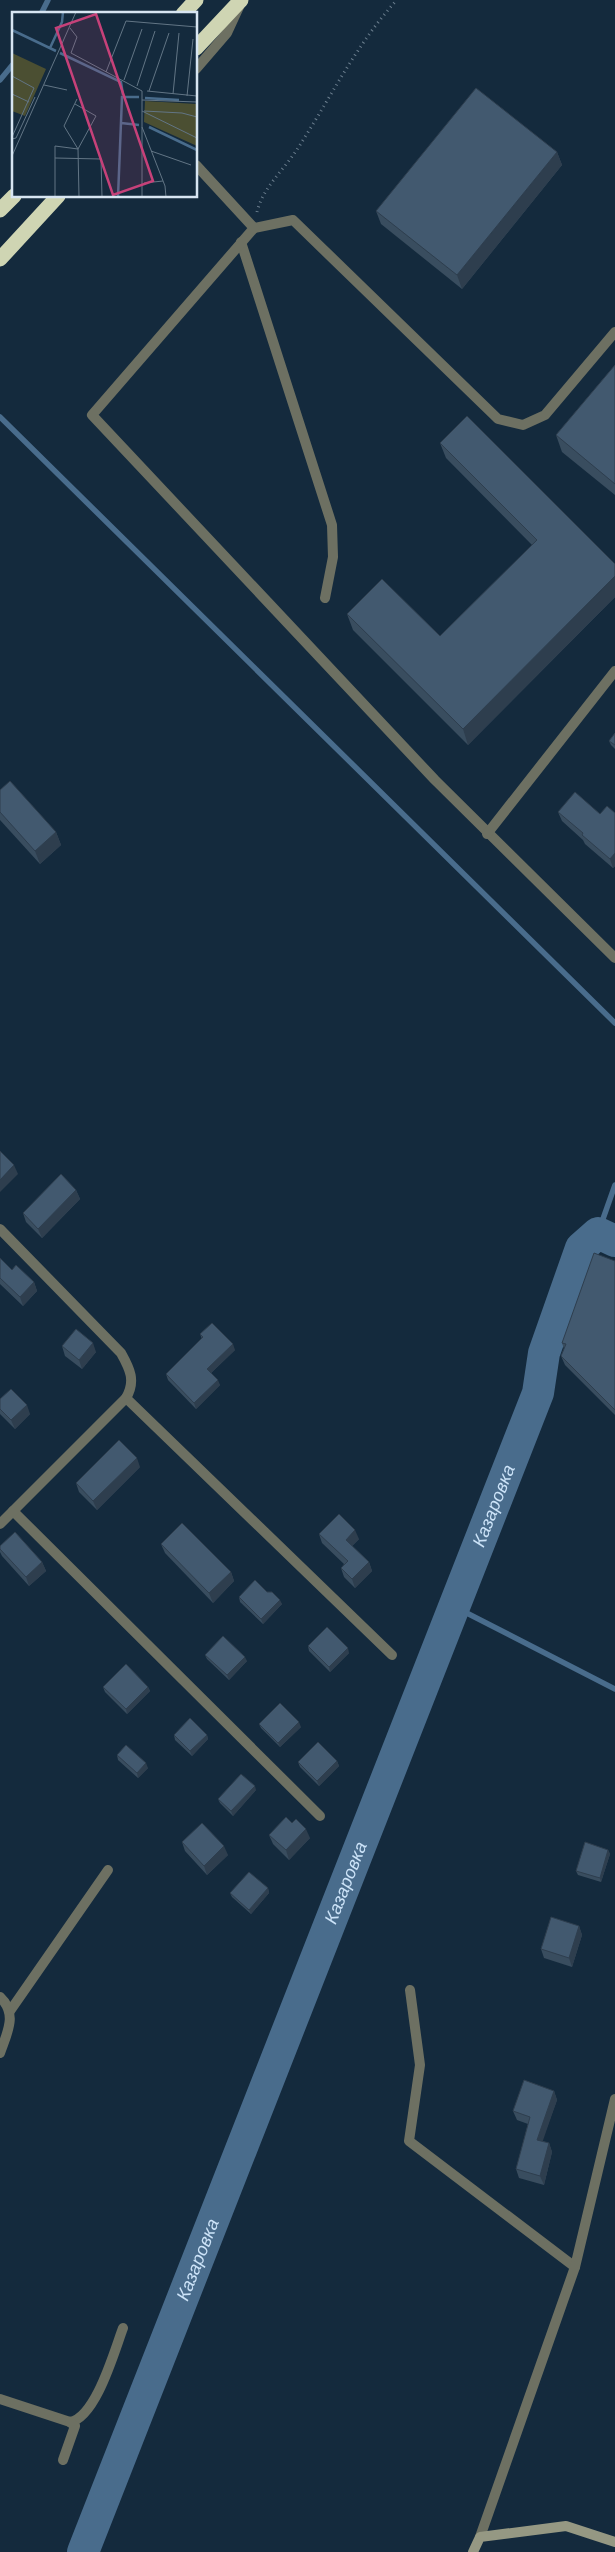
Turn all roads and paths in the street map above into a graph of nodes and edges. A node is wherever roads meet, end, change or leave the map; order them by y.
1 (196, 0) edge
2 (242, 0) edge
3 (398, 0) edge
4 (185, 12) edge
5 (198, 46) edge
6 (198, 67) edge
7 (198, 167) edge
8 (12, 198) edge
9 (56, 198) edge
10 (0, 210) edge
11 (254, 228) junction
12 (241, 242) junction
13 (0, 259) edge
14 (615, 332) edge
15 (325, 598) dead end
16 (615, 671) edge
17 (487, 834) junction
18 (615, 958) edge
19 (0, 1229) edge
20 (126, 1398) junction
21 (13, 1511) junction
22 (0, 1524) edge
23 (392, 1655) dead end
24 (320, 1816) dead end
25 (108, 1870) dead end
26 (410, 1990) dead end
27 (0, 1997) edge
28 (10, 2016) junction
29 (0, 2054) edge
30 (615, 2099) edge
31 (574, 2267) junction
32 (123, 2328) dead end
33 (0, 2399) edge
34 (70, 2422) junction
35 (63, 2460) dead end
36 (480, 2537) junction
37 (615, 2542) edge
38 (473, 2552) edge

1 - 4 highway
2 - 5 highway
2 - 6 street
3 - 11 path
7 - 11 street
8 - 10 highway
9 - 13 highway
11 - 12 street
11 - 14 street
12 - 15 street
12 - 17 street
16 - 17 street
17 - 18 street
19 - 20 street
20 - 21 street
20 - 23 street
21 - 22 street
21 - 24 street
25 - 28 street
26 - 31 street
27 - 28 street
28 - 29 street
30 - 31 street
31 - 36 street
32 - 34 street
33 - 34 street
34 - 35 street
36 - 37 street
36 - 38 street

